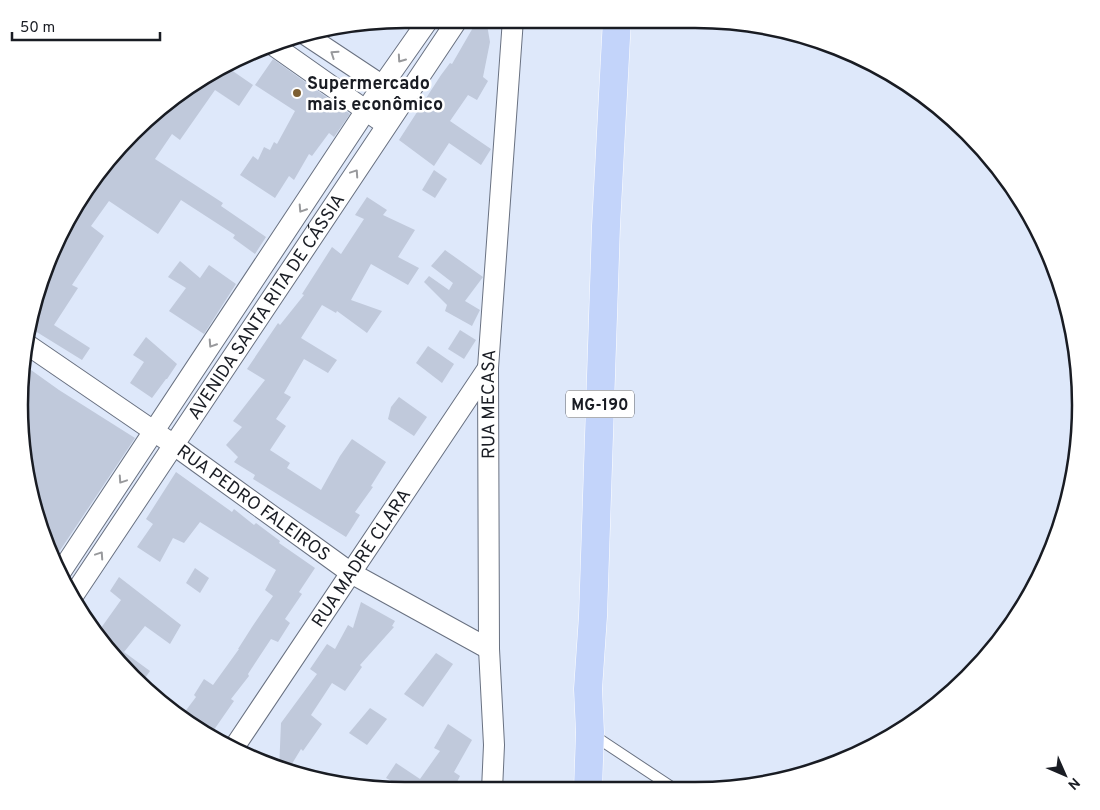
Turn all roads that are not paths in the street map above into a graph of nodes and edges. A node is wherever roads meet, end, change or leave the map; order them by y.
1 (423, 28) edge
2 (452, 28) edge
3 (512, 28) edge
4 (617, 28) edge
5 (312, 39) edge
6 (279, 50) edge
7 (382, 86) junction
8 (404, 100) junction
9 (366, 111) junction
10 (387, 125) junction
11 (32, 348) edge
12 (488, 368) junction
13 (154, 431) junction
14 (174, 445) junction
15 (64, 567) edge
16 (351, 574) junction
17 (76, 591) edge
18 (489, 648) junction
19 (590, 732) junction
20 (237, 743) edge
21 (490, 782) edge
22 (588, 782) edge
23 (664, 782) edge

1 -> 7 street, AVENIDA SANTA RITA DE CÁSSIA
2 - 8 street, AVENIDA SANTA RITA DE CÁSSIA
3 - 12 street, RUA MECASA
4 - 19 main road, MG-190
7 -> 5 street
6 - 9 street
7 - 8 street
7 - 9 street, AVENIDA SANTA RITA DE CÁSSIA
8 - 10 street, AVENIDA SANTA RITA DE CÁSSIA
9 - 10 street
9 -> 13 street, AVENIDA SANTA RITA DE CÁSSIA
14 -> 10 street, AVENIDA SANTA RITA DE CÁSSIA
11 - 13 street, RUA PEDRO FALEIROS
12 - 16 street, RUA MADRE CLARA
12 - 18 street, RUA MECASA
13 - 14 street, RUA PEDRO FALEIROS
13 -> 15 street, AVENIDA SANTA RITA DE CÁSSIA
14 - 16 street, RUA PEDRO FALEIROS
17 -> 14 street, AVENIDA SANTA RITA DE CÁSSIA
16 - 18 street, RUA PEDRO FALEIROS
16 - 20 street, RUA MADRE CLARA
18 - 21 street, RUA MECASA
19 - 22 main road, MG-190
19 - 23 lane

